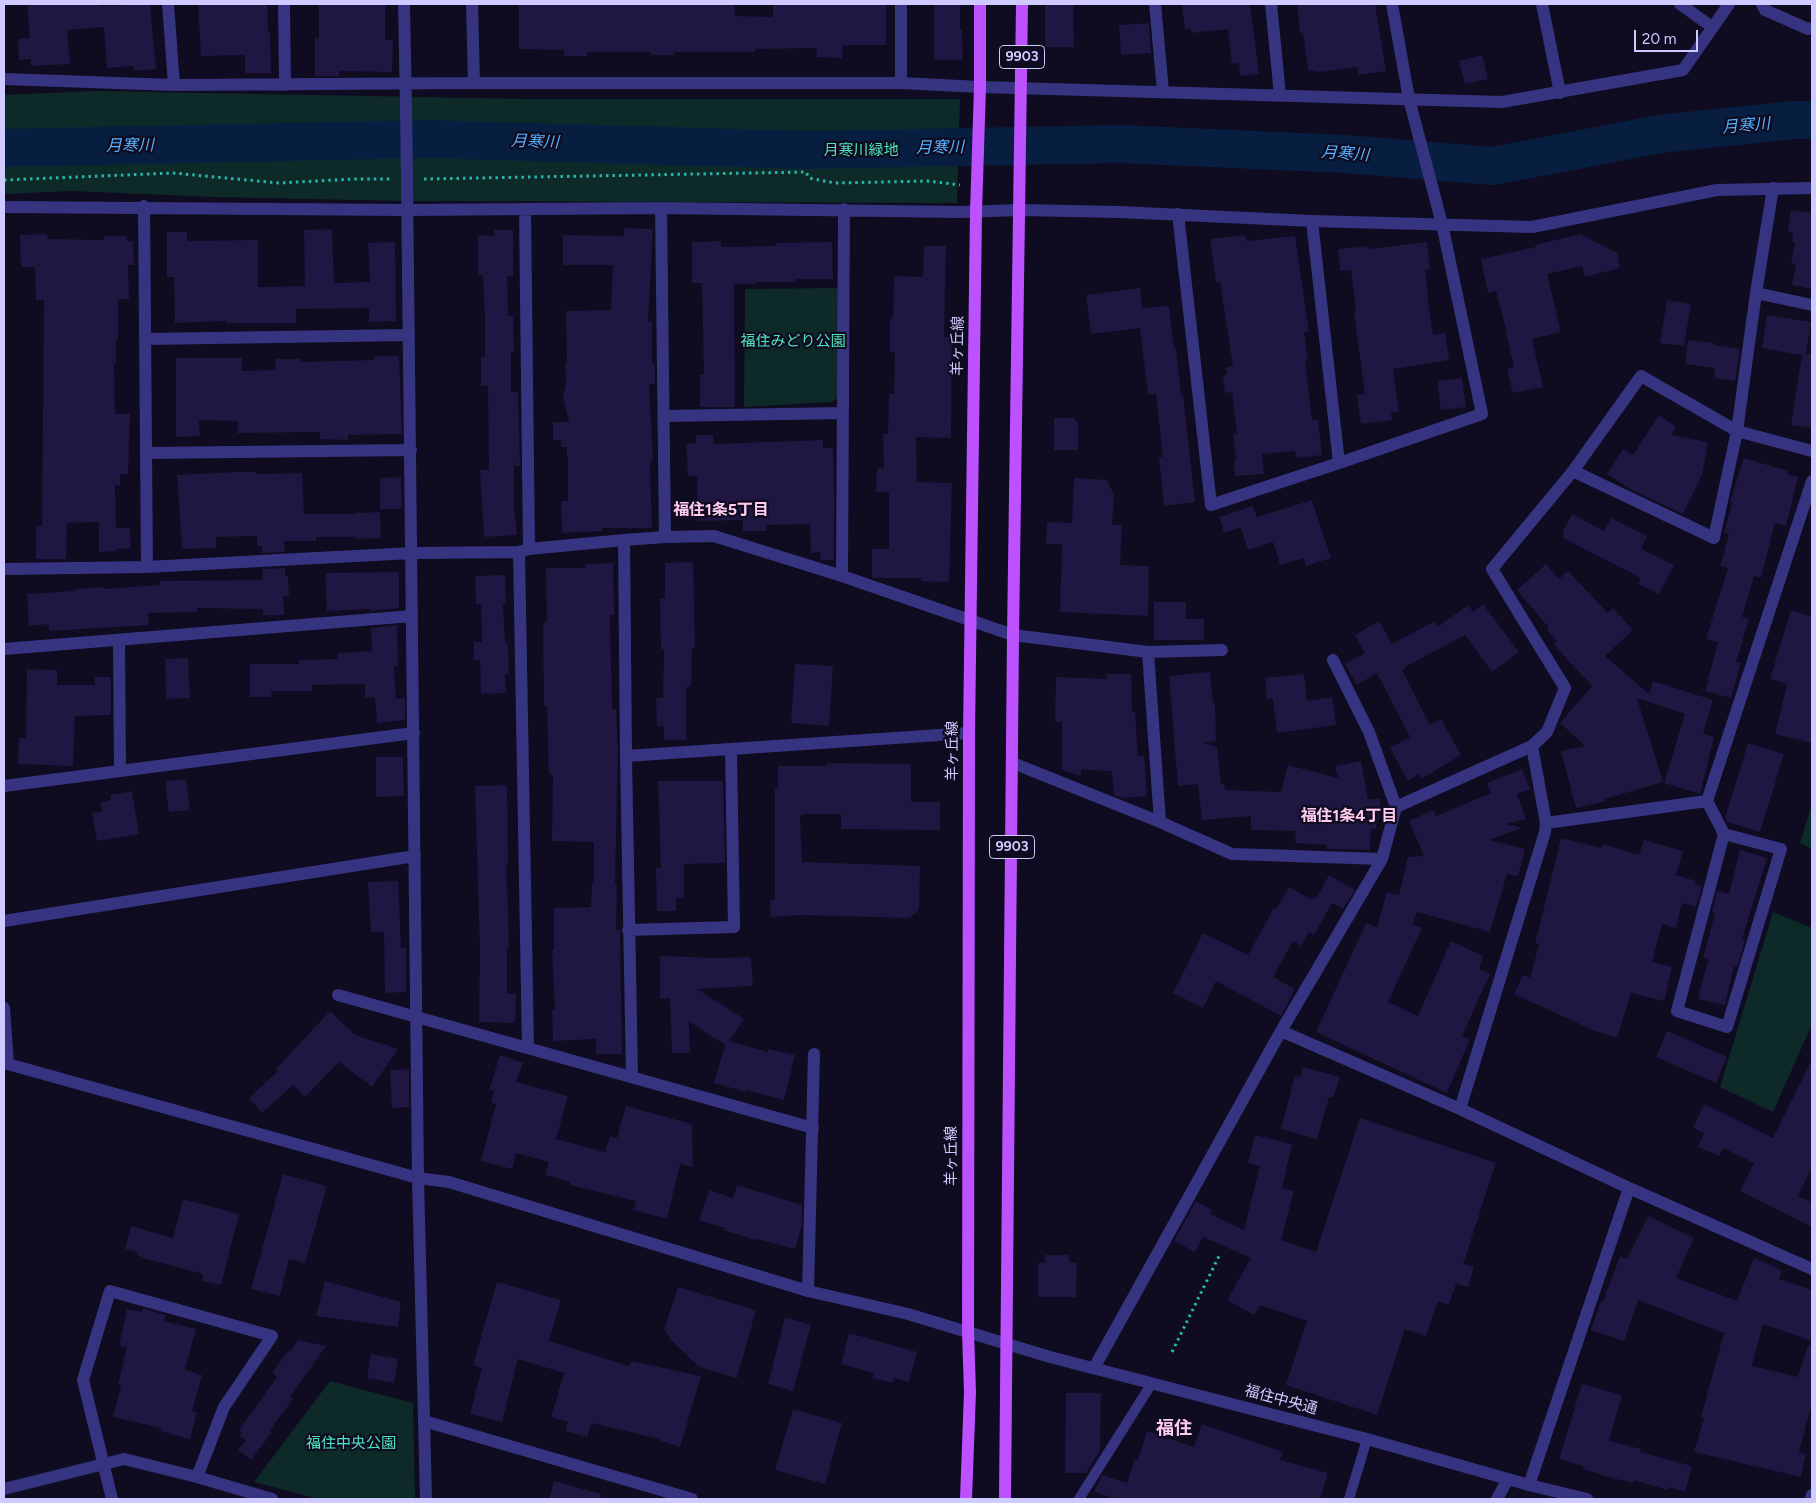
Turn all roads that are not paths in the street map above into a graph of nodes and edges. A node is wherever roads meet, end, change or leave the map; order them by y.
1 (168, 4) edge
2 (284, 4) edge
3 (404, 4) edge
4 (472, 4) edge
5 (901, 4) edge
6 (980, 4) edge
7 (1022, 4) edge
8 (1155, 4) edge
9 (1271, 4) edge
10 (1392, 4) edge
11 (1542, 4) edge
12 (1680, 4) edge
13 (1728, 4) edge
14 (1762, 4) edge
15 (1712, 27) junction
16 (1812, 28) edge
17 (4, 79) edge
18 (474, 83) junction
19 (901, 83) junction
20 (406, 84) junction
21 (174, 85) junction
22 (285, 85) junction
23 (980, 87) junction
24 (1021, 88) junction
25 (1163, 91) junction
26 (1560, 93) junction
27 (1280, 95) junction
28 (1409, 99) junction
29 (1773, 188) junction
30 (1812, 188) edge
31 (144, 206) junction
32 (4, 207) edge
33 (661, 208) junction
34 (408, 210) junction
35 (525, 210) junction
36 (844, 210) junction
37 (1020, 210) junction
38 (976, 212) junction
39 (1178, 214) junction
40 (1312, 220) junction
41 (1442, 224) junction
42 (1756, 293) junction
43 (1812, 305) edge
44 (409, 335) junction
45 (145, 339) junction
46 (843, 413) junction
47 (664, 416) junction
48 (1737, 431) junction
49 (411, 450) junction
50 (1812, 451) edge
51 (147, 453) junction
52 (1339, 463) junction
53 (1573, 471) junction
54 (1812, 481) edge
55 (665, 536) junction
56 (624, 540) junction
57 (524, 550) junction
58 (412, 553) junction
59 (147, 567) junction
60 (4, 569) edge
61 (842, 576) junction
62 (412, 616) junction
63 (971, 620) junction
64 (1013, 635) junction
65 (119, 641) junction
66 (4, 649) edge
67 (1222, 650) dead end
68 (1148, 652) junction
69 (1333, 660) dead end
70 (414, 733) junction
71 (969, 733) junction
72 (1532, 746) junction
73 (731, 750) junction
74 (626, 756) junction
75 (1013, 763) junction
76 (120, 770) junction
77 (4, 786) edge
78 (1707, 801) junction
79 (1396, 807) junction
80 (1160, 822) junction
81 (1546, 823) junction
82 (1724, 834) junction
83 (415, 856) junction
84 (1382, 858) junction
85 (4, 921) edge
86 (628, 930) junction
87 (338, 995) dead end
88 (4, 1008) edge
89 (417, 1016) junction
90 (1281, 1031) junction
91 (528, 1048) junction
92 (814, 1054) dead end
93 (6, 1063) edge
94 (632, 1076) junction
95 (1460, 1109) junction
96 (812, 1128) junction
97 (418, 1178) junction
98 (1629, 1188) junction
99 (1812, 1270) edge
100 (808, 1291) junction
101 (968, 1331) junction
102 (1007, 1343) junction
103 (1094, 1368) junction
104 (1152, 1383) junction
105 (424, 1421) junction
106 (1366, 1439) junction
107 (104, 1464) junction
108 (197, 1477) junction
109 (1508, 1479) junction
110 (1528, 1485) junction
111 (4, 1489) edge
112 (1812, 1495) edge
113 (112, 1499) edge
114 (272, 1499) edge
115 (426, 1499) edge
116 (692, 1499) edge
117 (966, 1499) edge
118 (1006, 1499) edge
119 (1079, 1499) edge
120 (1349, 1499) edge
121 (1497, 1499) edge
122 (1585, 1499) edge
123 (1811, 1499) edge

1 - 21 street
2 - 22 street
3 - 20 street
4 - 18 street
5 - 19 street
6 - 23 main road, 羊ヶ丘線 / 9903
7 - 24 main road, 9903
8 - 25 street
9 - 27 street
10 - 28 street
11 - 26 street
12 - 15 street
13 - 15 street
14 - 16 street
15 - 26 street
17 - 21 street
18 - 19 street
18 - 20 street
19 - 23 street
20 - 22 street
20 - 34 street, bridge
21 - 22 street
23 - 24 street
23 - 38 main road, 羊ヶ丘線 / 9903
24 - 25 street
24 - 37 main road, 9903
25 - 27 street
26 - 28 street
27 - 28 street
28 - 41 street
29 - 30 street
29 - 41 street
29 - 42 street
31 - 32 street
31 - 34 street
31 - 45 street
33 - 35 street
33 - 36 street
33 - 47 street
34 - 35 street
34 - 44 street
35 - 57 street
36 - 38 street
36 - 46 street
37 - 38 street
37 - 39 street
37 - 64 main road, 9903
38 - 63 main road, 羊ヶ丘線 / 9903
39 - 40 street
39 - 52 street
40 - 41 street
40 - 52 street
41 - 52 street
42 - 43 street
42 - 48 street
44 - 45 street
44 - 49 street
45 - 51 street
46 - 47 street
46 - 61 street
47 - 55 street
48 - 50 street
48 - 53 street
48 - 53 street
49 - 51 street
49 - 58 street
51 - 59 street
53 - 72 street
54 - 78 street
55 - 56 street
55 - 61 street
56 - 57 street
56 - 74 street
57 - 58 street
57 - 91 street
58 - 59 street
58 - 62 street
59 - 60 street
61 - 63 street
62 - 65 street
62 - 70 street
63 - 64 street
63 - 71 main road, 羊ヶ丘線 / 9903
64 - 68 street
64 - 75 main road, 9903
65 - 66 street
65 - 76 street
67 - 68 street
68 - 80 street
69 - 79 street
70 - 76 street
70 - 83 street
71 - 73 street
71 - 101 main road, 羊ヶ丘線 / 9903
72 - 79 street
72 - 81 street
73 - 74 street
73 - 86 street
74 - 86 street
75 - 80 street
75 - 102 main road, 9903
76 - 77 street
78 - 81 street
78 - 82 street
79 - 84 street
80 - 84 street
81 - 95 street
82 - 82 street
83 - 85 street
83 - 89 street
84 - 90 street
86 - 94 street
87 - 89 street
88 - 93 street
89 - 91 street
89 - 97 street
90 - 95 street
90 - 103 street
91 - 94 street
92 - 96 street
93 - 97 street, 福住中央通
94 - 96 street
95 - 98 street
96 - 100 street
97 - 100 street, 福住中央通
97 - 105 street
98 - 99 street
98 - 110 street
100 - 101 street, 福住中央通
101 - 102 street, 福住中央通
101 - 117 main road, 羊ヶ丘線 / 9903
102 - 103 street, 福住中央通
102 - 118 main road, 9903
103 - 104 street, 福住中央通
104 - 106 street, 福住中央通
104 - 119 lane
105 - 115 street
105 - 116 street
106 - 109 street, 福住中央通
106 - 120 lane
107 - 108 street
107 - 108 street
107 - 111 street
107 - 113 street
108 - 114 street
109 - 110 street, 福住中央通
109 - 121 street
110 - 122 street, 福住中央通
112 - 123 street

